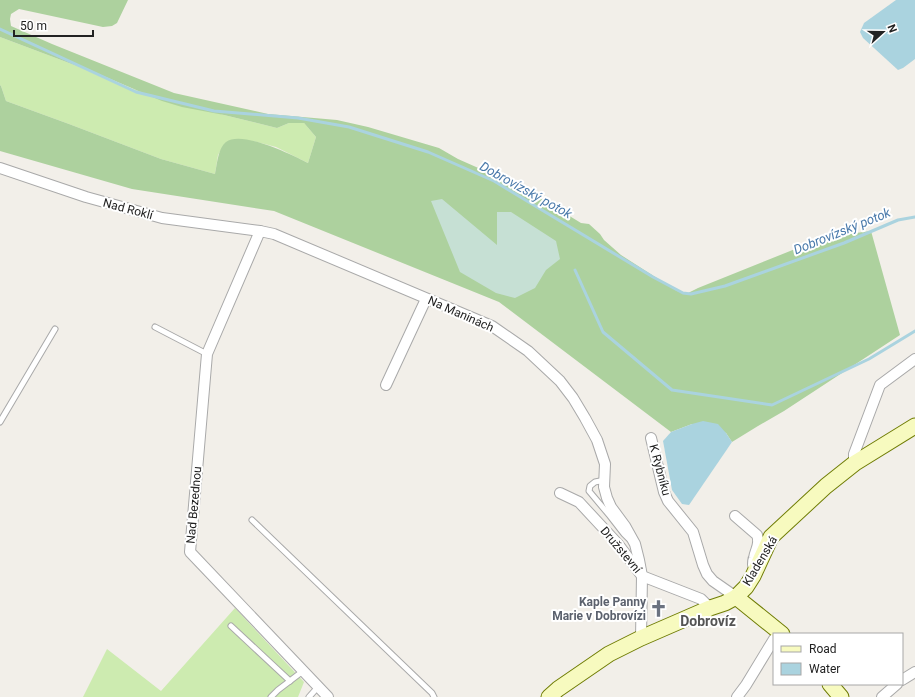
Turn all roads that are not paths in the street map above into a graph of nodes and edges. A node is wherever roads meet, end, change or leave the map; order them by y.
1 (0, 168) edge
2 (260, 231) junction
3 (426, 299) junction
4 (155, 328) dead end
5 (55, 329) dead end
6 (208, 354) junction
7 (915, 359) edge
8 (386, 385) dead end
9 (0, 422) edge
10 (913, 431) edge
11 (651, 438) dead end
12 (855, 463) junction
13 (605, 480) junction
14 (560, 493) dead end
15 (735, 516) dead end
16 (252, 520) dead end
17 (635, 544) junction
18 (642, 576) junction
19 (753, 576) junction
20 (736, 597) junction
21 (710, 608) junction
22 (231, 626) dead end
23 (777, 633) edge
24 (641, 638) junction
25 (773, 642) edge
26 (303, 671) junction
27 (915, 672) edge
28 (903, 679) edge
29 (290, 681) junction
30 (831, 685) edge
31 (896, 685) edge
32 (318, 687) junction
33 (271, 697) edge
34 (309, 697) edge
35 (328, 697) edge
36 (434, 697) edge
37 (549, 697) edge
38 (737, 697) edge
39 (841, 697) edge
40 (882, 697) edge

1 - 2 street, Nad Roklí
2 - 3 street, Na Maninách
2 - 6 street, Nad Bezednou
3 - 8 street
3 - 13 street, Na Maninách
4 - 6 lane
5 - 9 lane
6 - 26 street, Nad Bezednou
7 - 12 street
10 - 12 street, Kladenská
11 - 20 street, K Rybníku
12 - 19 street, Kladenská
13 - 17 street, Na Maninách
13 - 17 lane
14 - 18 street, Družstevní
15 - 19 street
16 - 36 lane
17 - 18 street, Na Maninách
18 - 21 street, Družstevní
18 - 24 street, Na Maninách
19 - 20 street, Kladenská
20 - 21 street, Kladenská
20 - 23 street
21 - 24 street, Kladenská
22 - 29 lane
24 - 37 street, Kladenská
25 - 38 street
26 - 29 lane
26 - 32 street, Nad Bezednou
27 - 28 street
29 - 33 lane
30 - 39 street
31 - 40 street
32 - 34 lane
32 - 35 street, Nad Bezednou

